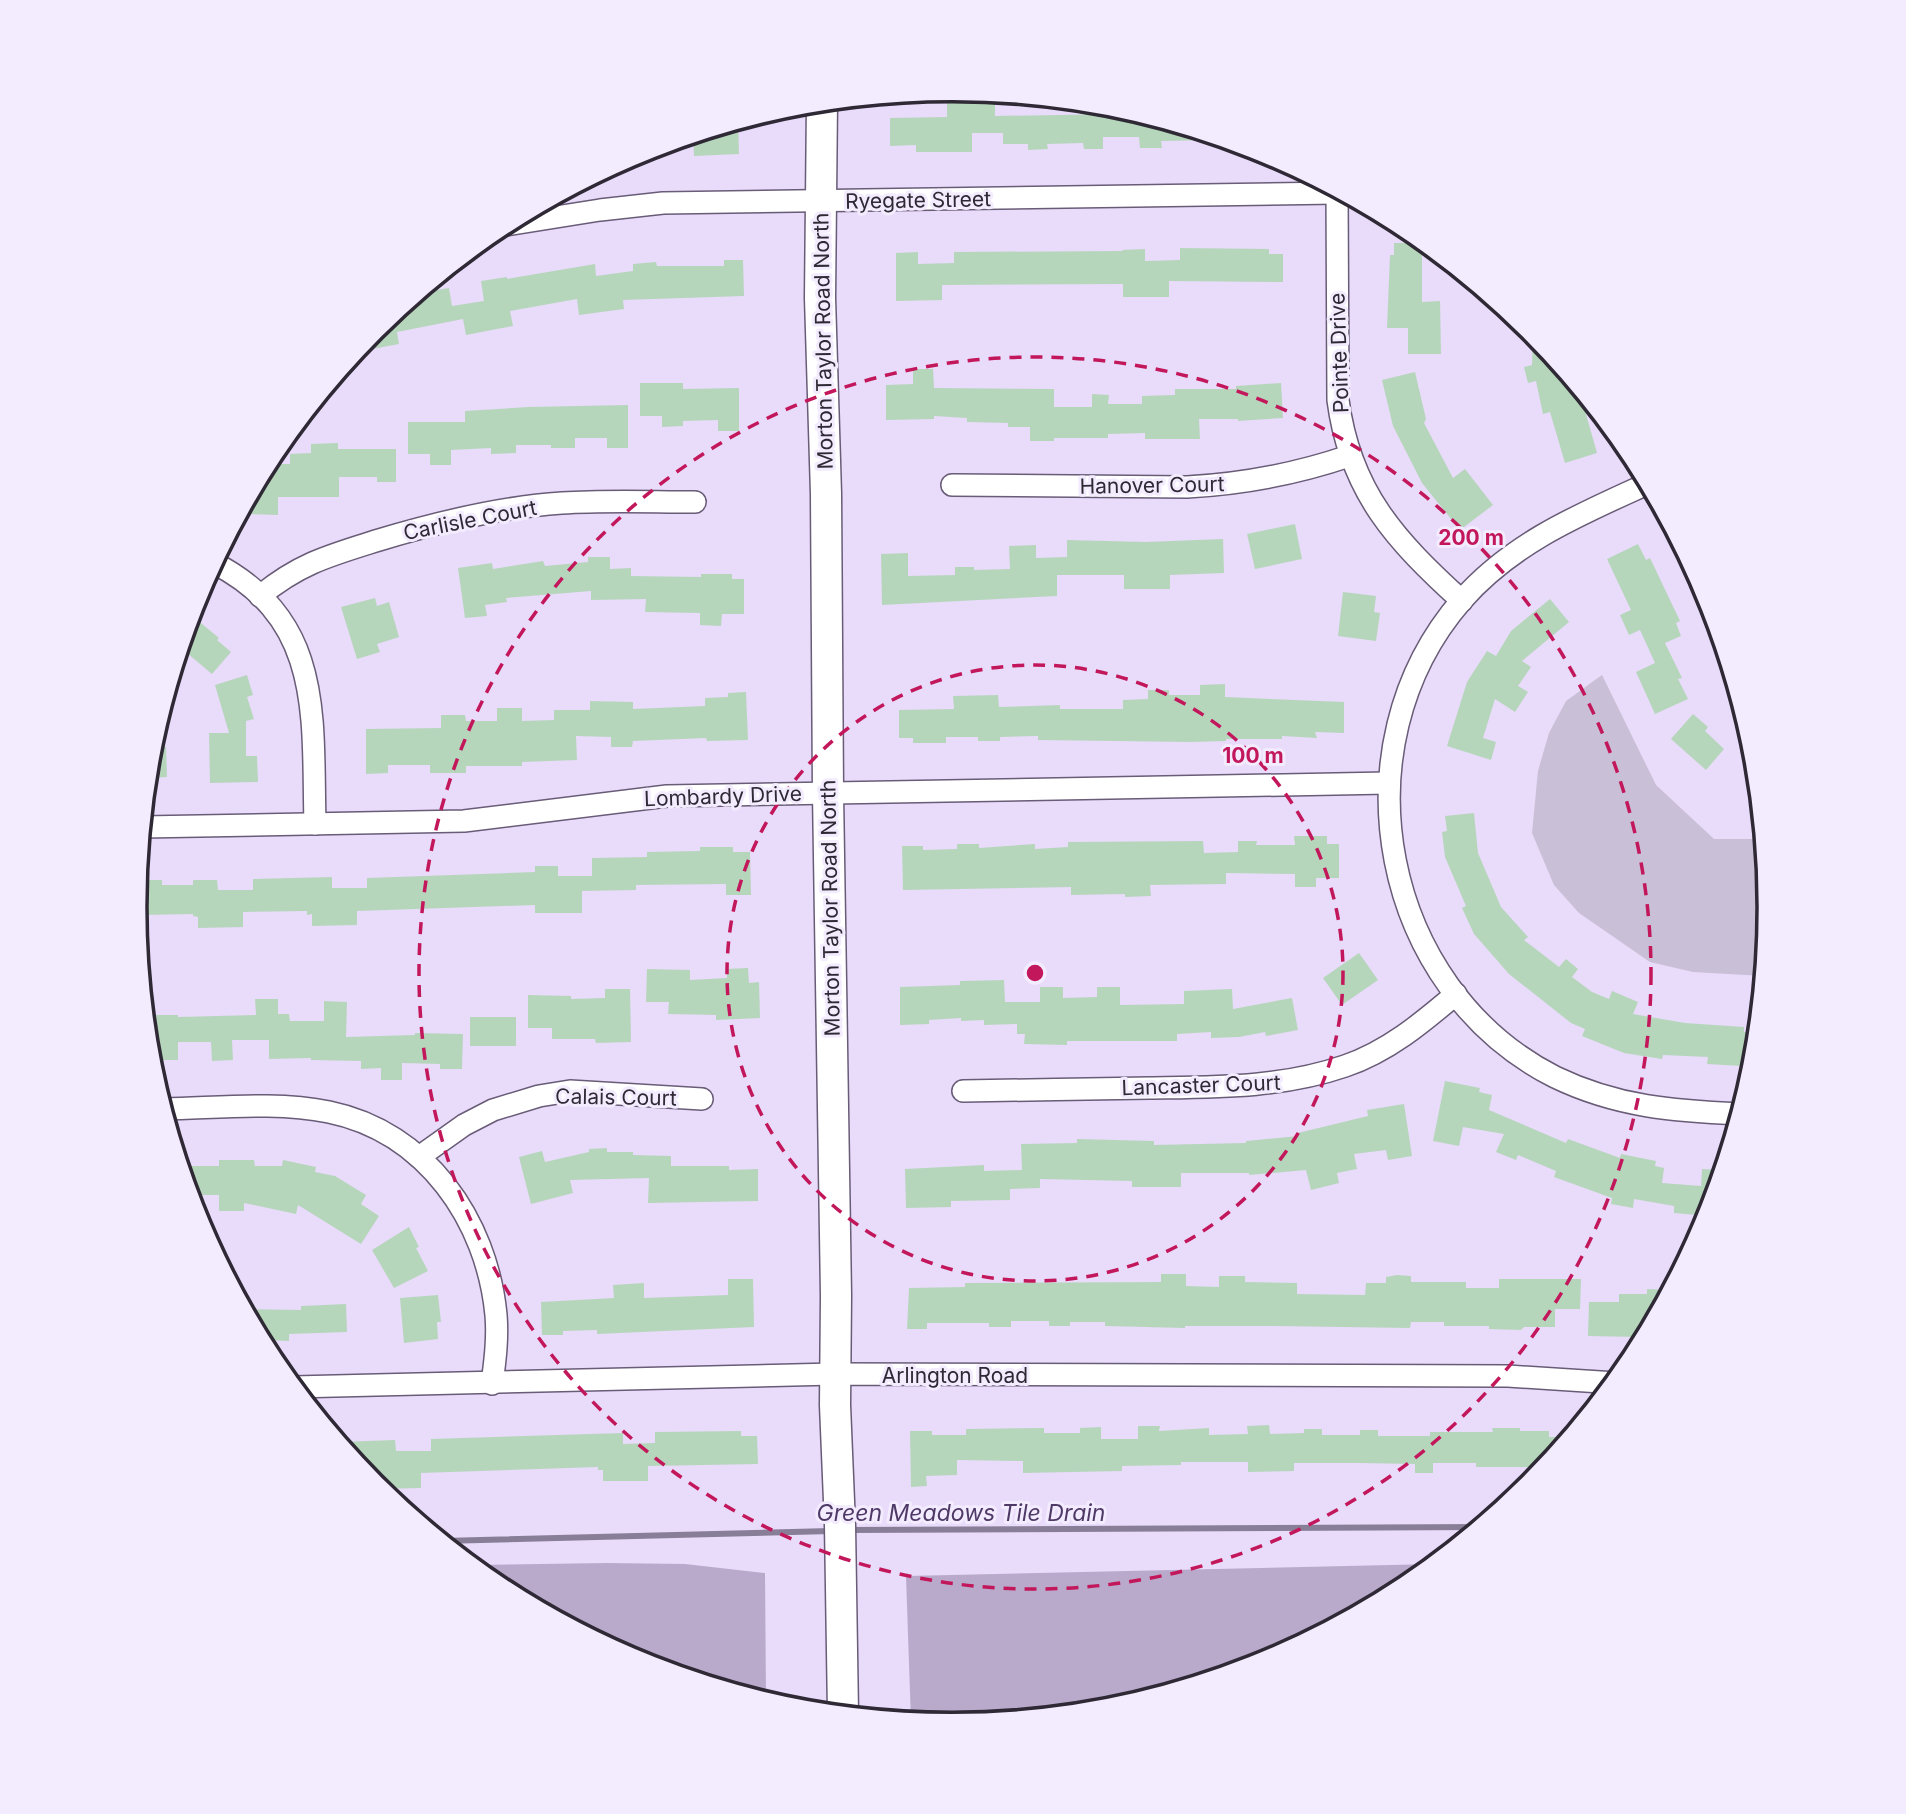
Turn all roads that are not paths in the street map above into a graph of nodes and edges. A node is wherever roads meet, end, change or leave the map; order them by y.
1 (822, 113) edge
2 (1321, 191) edge
3 (1337, 199) edge
4 (821, 201) junction
5 (530, 221) edge
6 (1349, 456) junction
7 (952, 485) dead end
8 (1640, 487) edge
9 (695, 502) dead end
10 (223, 568) edge
11 (260, 596) junction
12 (1462, 601) junction
13 (1388, 783) junction
14 (828, 793) junction
15 (315, 824) junction
16 (152, 827) edge
17 (1456, 994) junction
18 (963, 1091) dead end
19 (702, 1099) dead end
20 (174, 1109) edge
21 (1731, 1113) edge
22 (419, 1157) junction
23 (834, 1374) junction
24 (1604, 1381) edge
25 (492, 1384) junction
26 (306, 1387) edge
27 (842, 1705) edge

1 - 4 street, Morton Taylor Road North
2 - 4 street, Ryegate Street
3 - 6 street, Pointe Drive
4 - 5 street, Ryegate Street
4 - 14 street, Morton Taylor Road North
6 - 7 street, Hanover Court
6 - 12 street, Pointe Drive
8 - 12 street
9 - 11 street, Carlisle Court
10 - 11 street
11 - 15 street
12 - 13 street
13 - 14 street, Lombardy Drive
13 - 17 street
14 - 15 street, Lombardy Drive
14 - 23 street, Morton Taylor Road North
15 - 16 street, Lombardy Drive
17 - 18 street, Lancaster Court
17 - 21 street
19 - 22 street, Calais Court
20 - 22 street
22 - 25 street
23 - 24 street, Arlington Road
23 - 25 street, Arlington Road
23 - 27 street, Morton Taylor Road North
25 - 26 street, Arlington Road

